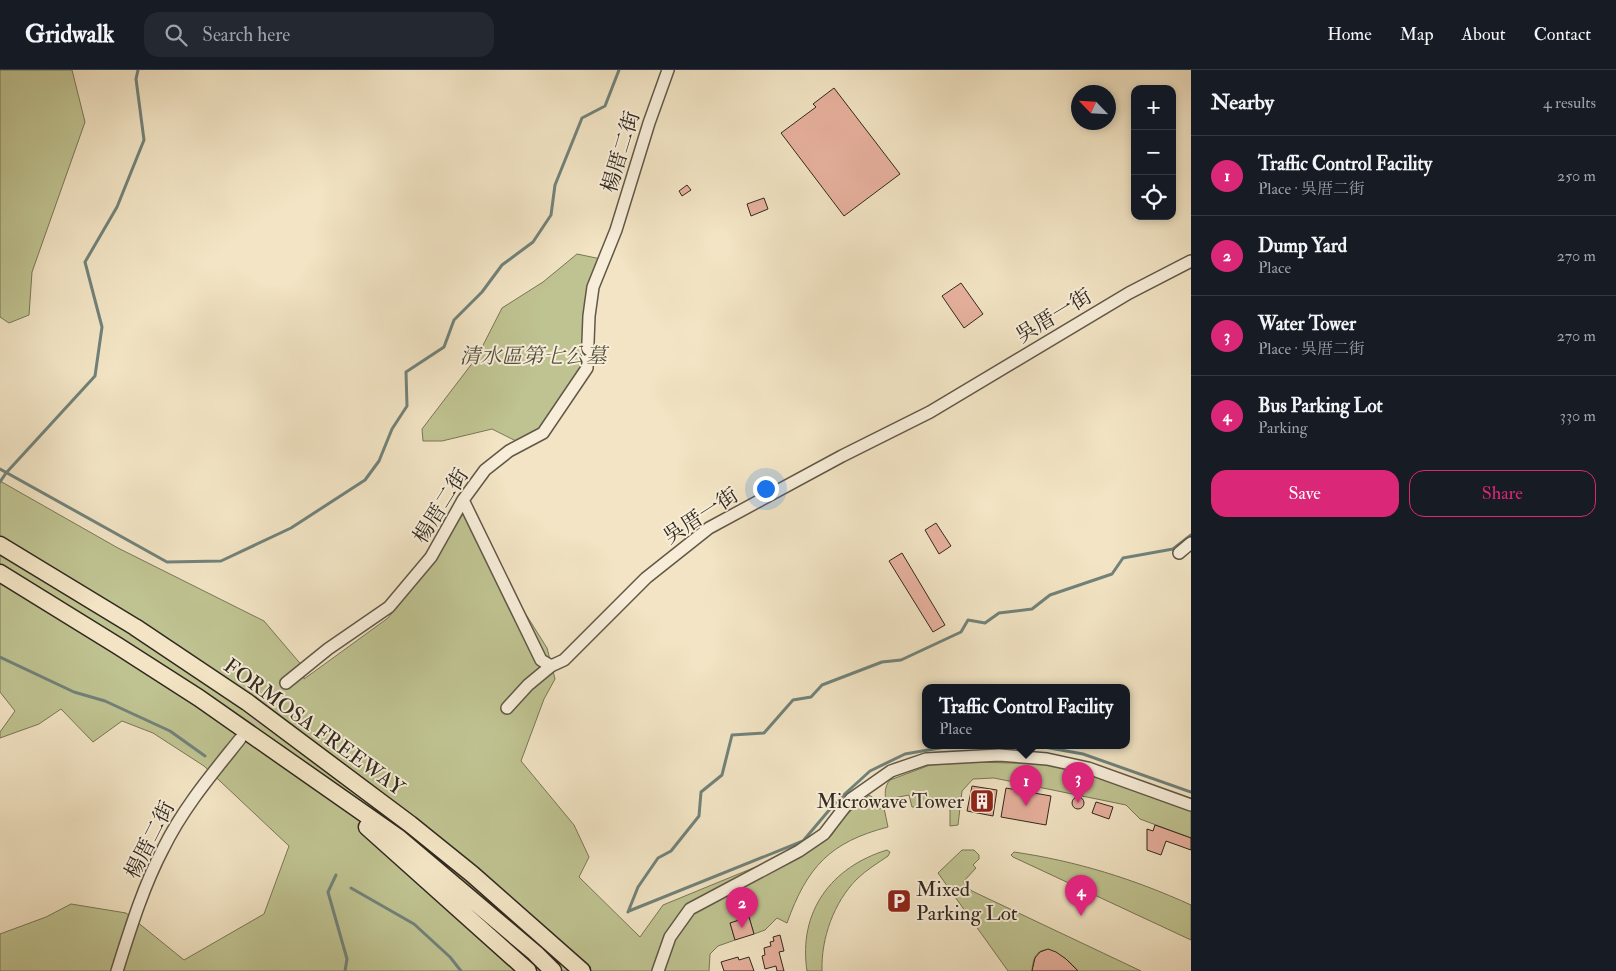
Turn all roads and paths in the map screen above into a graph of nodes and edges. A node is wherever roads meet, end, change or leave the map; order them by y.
1 (668, 70) edge
2 (1191, 261) edge
3 (463, 500) junction
4 (1191, 543) edge
5 (0, 545) edge
6 (1179, 553) dead end
7 (0, 573) edge
8 (551, 666) junction
9 (286, 683) tunnel mouth
10 (199, 698) junction
11 (507, 708) dead end
12 (240, 739) tunnel mouth
13 (1191, 804) edge
14 (117, 971) edge
15 (528, 971) edge
16 (554, 971) edge
17 (582, 971) edge
18 (658, 971) edge

1 - 3 street, 楊厝二街
2 - 8 street, 吳厝一街
3 - 8 street
3 - 9 street, 楊厝二街
4 - 6 street
5 - 17 highway, FORMOSA FREEWAY
7 - 10 highway, FORMOSA FREEWAY
8 - 11 street, 吳厝一街
10 - 15 highway
10 - 16 highway, FORMOSA FREEWAY
12 - 14 street, 楊厝二街
13 - 18 street

